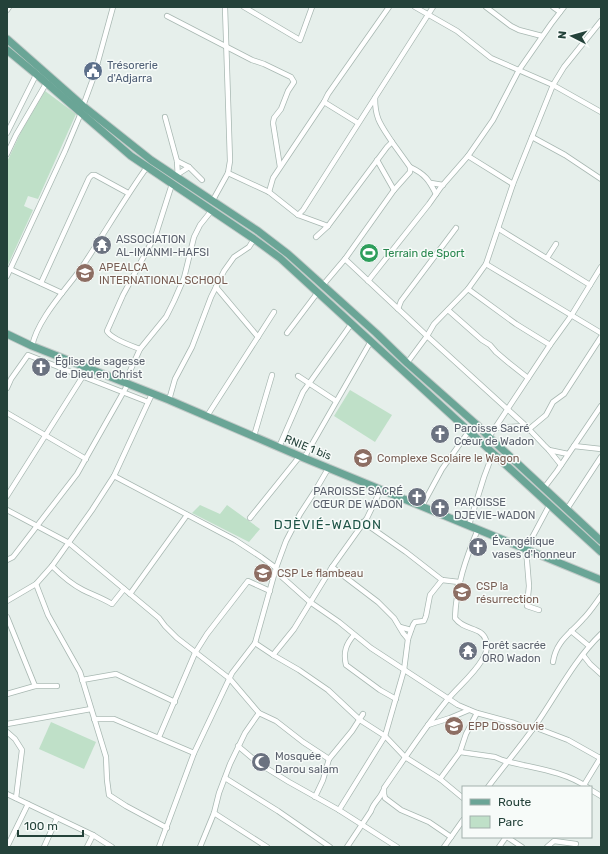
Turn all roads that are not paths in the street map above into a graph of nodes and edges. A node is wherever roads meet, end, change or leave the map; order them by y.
1 (9, 7) edge
2 (113, 7) edge
3 (225, 7) edge
4 (244, 7) edge
5 (312, 7) edge
6 (389, 7) edge
7 (415, 7) edge
8 (433, 7) edge
9 (486, 7) edge
10 (552, 7) edge
11 (564, 7) edge
12 (7, 10) edge
13 (560, 12) junction
14 (428, 15) junction
15 (168, 16) dead end
16 (601, 21) edge
17 (542, 36) junction
18 (7, 39) edge
19 (226, 46) junction
20 (7, 50) edge
21 (519, 70) junction
22 (38, 71) junction
23 (48, 79) junction
24 (553, 84) junction
25 (375, 98) junction
26 (324, 102) junction
27 (82, 109) junction
28 (601, 112) edge
29 (165, 117) dead end
30 (358, 123) junction
31 (8, 132) edge
32 (16, 135) junction
33 (532, 137) junction
34 (392, 142) junction
35 (7, 154) edge
36 (468, 156) junction
37 (377, 160) junction
38 (177, 161) junction
39 (147, 167) junction
40 (189, 167) junction
41 (280, 167) junction
42 (410, 167) junction
43 (228, 173) junction
44 (178, 176) junction
45 (601, 178) edge
46 (202, 180) dead end
47 (431, 183) junction
48 (172, 184) junction
49 (513, 184) junction
50 (443, 185) junction
51 (394, 190) junction
52 (269, 192) junction
53 (128, 194) junction
54 (436, 194) junction
55 (213, 200) junction
56 (212, 210) junction
57 (303, 210) junction
58 (298, 214) junction
59 (304, 217) junction
60 (328, 226) junction
61 (456, 228) dead end
62 (499, 228) junction
63 (316, 237) dead end
64 (254, 239) junction
65 (556, 244) dead end
66 (547, 258) junction
67 (345, 259) junction
68 (486, 264) junction
69 (601, 267) edge
70 (10, 269) junction
71 (7, 276) edge
72 (368, 282) junction
73 (41, 283) junction
74 (323, 285) junction
75 (590, 286) junction
76 (216, 287) junction
77 (468, 289) junction
78 (318, 292) junction
79 (62, 293) junction
80 (401, 301) junction
81 (392, 304) junction
82 (398, 309) junction
83 (448, 310) junction
84 (274, 312) dead end
85 (571, 316) junction
86 (352, 323) junction
87 (287, 333) dead end
88 (601, 333) edge
89 (7, 334) edge
90 (427, 336) junction
91 (258, 337) junction
92 (601, 337) edge
93 (371, 341) junction
94 (550, 345) junction
95 (32, 346) junction
96 (140, 349) junction
97 (407, 363) junction
98 (83, 376) junction
99 (272, 376) dead end
100 (298, 376) dead end
101 (528, 378) junction
102 (127, 383) junction
103 (309, 383) junction
104 (7, 388) edge
105 (123, 392) junction
106 (152, 394) junction
107 (170, 400) junction
108 (336, 401) junction
109 (148, 402) junction
110 (601, 406) edge
111 (506, 410) junction
112 (7, 413) edge
113 (207, 416) junction
114 (494, 428) junction
115 (527, 428) junction
116 (469, 431) junction
117 (45, 435) junction
118 (254, 436) junction
119 (489, 437) junction
120 (574, 446) junction
121 (279, 447) junction
122 (601, 449) edge
123 (549, 450) junction
124 (493, 453) junction
125 (568, 454) junction
126 (302, 457) junction
127 (601, 457) edge
128 (86, 459) junction
129 (561, 465) junction
130 (328, 468) junction
131 (114, 476) junction
132 (381, 488) junction
133 (544, 488) junction
134 (7, 496) edge
135 (550, 504) junction
136 (422, 506) junction
137 (7, 510) edge
138 (567, 510) junction
139 (187, 515) junction
140 (250, 518) dead end
141 (363, 522) junction
142 (469, 525) junction
143 (37, 526) junction
144 (478, 529) junction
145 (601, 541) edge
146 (69, 543) junction
147 (526, 549) junction
148 (601, 552) edge
149 (7, 560) edge
150 (52, 566) junction
151 (332, 567) junction
152 (276, 568) junction
153 (442, 580) junction
154 (601, 580) edge
155 (459, 582) junction
156 (36, 584) junction
157 (124, 589) junction
158 (270, 591) junction
159 (130, 594) junction
160 (601, 596) edge
161 (7, 601) edge
162 (310, 602) junction
163 (539, 610) dead end
164 (7, 617) edge
165 (400, 627) junction
166 (411, 630) junction
167 (571, 631) junction
168 (354, 634) junction
169 (601, 634) edge
170 (408, 638) junction
171 (256, 643) junction
172 (589, 646) junction
173 (195, 652) junction
174 (273, 655) junction
175 (583, 655) junction
176 (553, 662) dead end
177 (404, 670) junction
178 (601, 674) edge
179 (230, 679) junction
180 (82, 680) junction
181 (35, 686) junction
182 (57, 686) dead end
183 (7, 694) edge
184 (396, 699) junction
185 (448, 699) junction
186 (175, 702) junction
187 (91, 709) junction
188 (469, 710) junction
189 (259, 713) junction
190 (477, 713) junction
191 (363, 714) dead end
192 (94, 719) junction
193 (360, 720) junction
194 (7, 724) edge
195 (428, 725) junction
196 (533, 728) junction
197 (7, 732) edge
198 (385, 736) junction
199 (159, 737) junction
200 (238, 746) junction
201 (460, 752) junction
202 (194, 753) junction
203 (405, 757) junction
204 (601, 757) edge
205 (329, 759) junction
206 (509, 762) junction
207 (225, 778) junction
208 (440, 779) junction
209 (489, 786) edge
210 (585, 786) edge
211 (384, 788) junction
212 (592, 791) edge
213 (7, 794) edge
214 (601, 796) edge
215 (316, 797) junction
216 (462, 797) edge
217 (16, 798) junction
218 (28, 804) junction
219 (339, 810) junction
220 (214, 813) junction
221 (57, 818) junction
222 (462, 821) edge
223 (361, 824) junction
224 (167, 828) junction
225 (93, 836) junction
226 (450, 837) junction
227 (505, 838) edge
228 (508, 838) edge
229 (552, 839) edge
230 (8, 844) edge
231 (576, 844) dead end
232 (44, 847) edge
233 (87, 847) edge
234 (112, 847) edge
235 (159, 847) edge
236 (200, 847) edge
237 (267, 847) edge
238 (330, 847) edge
239 (347, 847) edge
240 (397, 847) edge
241 (444, 847) edge
242 (499, 847) edge
243 (522, 847) edge
244 (547, 847) edge

1 - 12 street
2 - 27 street
3 - 19 street
4 - 5 street
6 - 26 street
7 - 14 street
8 - 14 street
9 - 17 street
10 - 13 street
11 - 13 street
13 - 17 street
14 - 21 street
14 - 25 street
15 - 19 street
16 - 24 street
17 - 21 street
18 - 22 main road
19 - 41 street
19 - 43 street
20 - 22 main road
21 - 24 street
21 - 36 street
22 - 23 main road
22 - 31 street
23 - 27 main road
23 - 32 street
24 - 28 street
24 - 33 street
25 - 30 street
25 - 34 street
26 - 30 street
26 - 41 street
27 - 39 main road
27 - 44 main road
27 - 70 street
29 - 38 street
30 - 57 street
31 - 32 street
32 - 35 street
33 - 45 street
33 - 49 street
34 - 37 street
34 - 42 street
36 - 49 street
36 - 50 street
37 - 51 street
37 - 60 street
38 - 40 street
38 - 44 street
39 - 48 main road
39 - 53 street
40 - 44 street
40 - 46 street
41 - 52 street
42 - 47 street
42 - 51 street
43 - 52 street
43 - 55 street
44 - 55 main road
47 - 50 street
47 - 54 street
48 - 56 main road
48 - 96 street
49 - 62 street
50 - 54 street
51 - 67 street
52 - 58 street
53 - 73 street
53 - 79 street
54 - 72 street
55 - 74 main road
56 - 64 main road
56 - 96 street
57 - 58 street
57 - 59 street
58 - 59 street
59 - 60 street
60 - 63 street
61 - 80 street
62 - 66 street
62 - 68 street
64 - 76 street
64 - 78 main road
65 - 66 street
66 - 75 street
67 - 72 street
67 - 74 street
68 - 77 street
68 - 85 street
69 - 75 street
70 - 71 street
70 - 73 street
72 - 81 street
73 - 79 street
74 - 97 main road
75 - 85 street
76 - 91 street
76 - 107 street
77 - 83 street
77 - 94 street
78 - 86 main road
78 - 87 street
79 - 95 street
80 - 81 street
80 - 82 street
81 - 82 street
82 - 90 street
83 - 90 street
83 - 101 street
84 - 91 street
85 - 88 street
85 - 94 street
86 - 93 main road
86 - 103 street
89 - 95 main road, RNIE 1 bis
90 - 97 street
90 - 111 street
91 - 113 street
92 - 115 street
93 - 108 street
93 - 116 main road
94 - 101 street
95 - 102 main road, RNIE 1 bis
96 - 102 street
97 - 119 main road
98 - 104 street
98 - 105 street
98 - 117 street
99 - 118 street
100 - 103 street
101 - 111 street
102 - 105 street
102 - 106 main road, RNIE 1 bis
103 - 108 street
103 - 121 street
105 - 109 street
105 - 128 street
106 - 107 main road, RNIE 1 bis
106 - 109 street
107 - 113 main road, RNIE 1 bis
108 - 126 street
109 - 131 street
110 - 120 street
111 - 114 street
111 - 115 street
112 - 117 street
113 - 118 main road, RNIE 1 bis
114 - 115 street
114 - 119 street
115 - 123 street
116 - 124 main road
116 - 136 street
117 - 128 street
117 - 134 street
118 - 121 main road, RNIE 1 bis
119 - 133 main road
120 - 122 street
120 - 125 street
121 - 126 main road, RNIE 1 bis
123 - 125 street
123 - 129 street
124 - 135 main road
124 - 142 street
125 - 129 street
126 - 130 main road, RNIE 1 bis
126 - 140 street
127 - 138 street
128 - 143 street
129 - 133 street
130 - 132 main road, RNIE 1 bis
130 - 152 street
131 - 139 street
131 - 146 street
132 - 136 main road, RNIE 1 bis
132 - 141 street
133 - 138 main road
135 - 147 street
135 - 148 main road
136 - 142 main road, RNIE 1 bis
137 - 143 street
138 - 145 main road
139 - 152 street
139 - 159 street
141 - 151 street
141 - 153 street
142 - 144 main road, RNIE 1 bis
143 - 146 street
143 - 149 street
144 - 147 main road, RNIE 1 bis
144 - 155 street
146 - 150 street
146 - 157 street
147 - 154 main road, RNIE 1 bis
147 - 163 street
150 - 156 street
150 - 157 street
151 - 162 street
151 - 165 street
152 - 158 street
152 - 162 street
153 - 155 street
153 - 166 street
155 - 185 street
156 - 161 street
156 - 180 street
157 - 159 street
158 - 171 street
158 - 173 street
159 - 173 street
160 - 167 street
162 - 168 street
162 - 174 street
164 - 181 street
165 - 166 street
165 - 170 street
166 - 170 street
167 - 172 street
167 - 176 street
168 - 177 street
168 - 184 street
169 - 172 street
170 - 177 street
171 - 174 street
171 - 179 street
172 - 175 street
173 - 179 street
173 - 186 street
174 - 193 street
175 - 178 street
175 - 196 street
177 - 184 street
177 - 185 street
179 - 189 street
179 - 202 street
180 - 186 street
180 - 187 street
181 - 182 street
181 - 183 street
184 - 198 street
185 - 188 street
185 - 195 street
186 - 199 street
187 - 192 street
187 - 194 street
188 - 190 street
188 - 195 street
189 - 200 street
189 - 205 street
190 - 196 street
190 - 201 street
191 - 193 street
192 - 199 street
192 - 224 street
193 - 198 street
193 - 205 street
195 - 203 street
196 - 204 street
196 - 206 street
197 - 217 street
198 - 203 street
198 - 219 street
199 - 202 street
200 - 207 street
200 - 215 street
201 - 206 street
201 - 208 street
202 - 224 street
203 - 208 street
203 - 211 street
204 - 210 street
205 - 215 street
206 - 209 street
206 - 210 street
207 - 220 street
207 - 238 street
208 - 216 street
211 - 223 street
211 - 226 street
212 - 214 street
213 - 217 street
215 - 219 street
217 - 218 street
218 - 221 street
218 - 230 street
219 - 223 street
220 - 236 street
220 - 237 street
221 - 225 street
221 - 232 street
222 - 226 street
223 - 239 street
223 - 240 street
224 - 235 street
225 - 233 street
225 - 234 street
226 - 241 street
227 - 242 street
228 - 243 street
229 - 231 street
229 - 244 street

